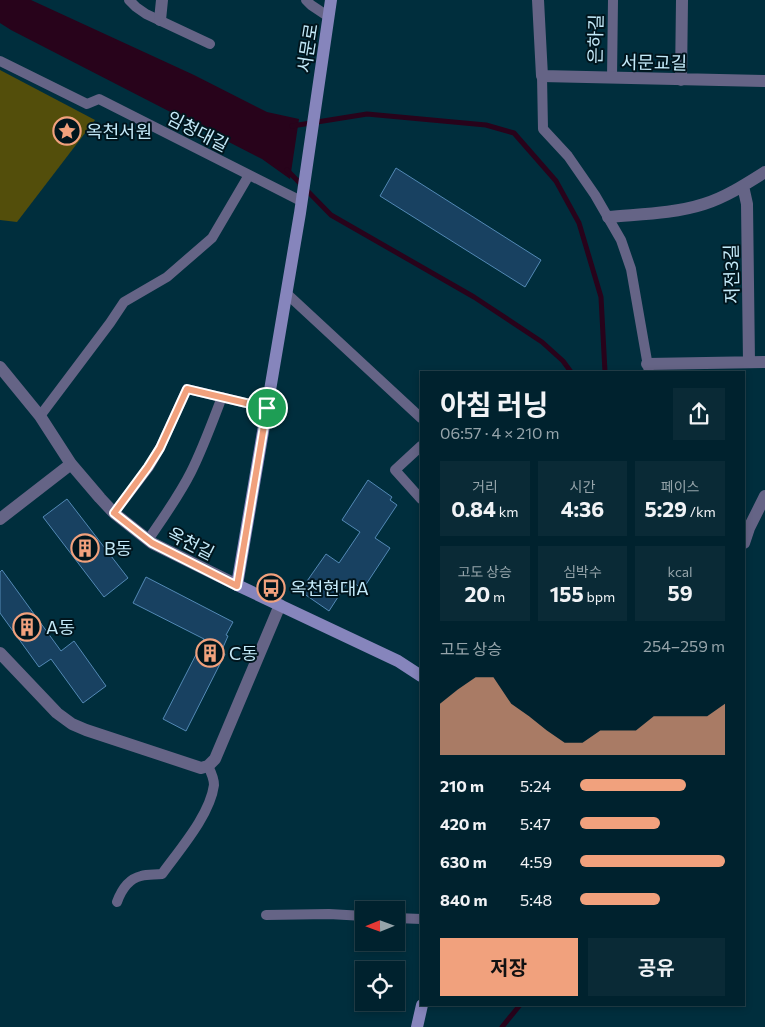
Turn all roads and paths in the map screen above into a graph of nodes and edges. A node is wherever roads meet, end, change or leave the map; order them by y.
1 (130, 0) edge
2 (162, 0) edge
3 (306, 0) edge
4 (331, 0) edge
5 (538, 0) edge
6 (613, 0) edge
7 (682, 0) edge
8 (329, 17) junction
9 (160, 20) junction
10 (210, 44) dead end
11 (0, 61) edge
12 (542, 76) junction
13 (612, 78) junction
14 (681, 80) junction
15 (765, 81) edge
16 (765, 172) edge
17 (249, 175) junction
18 (743, 186) junction
19 (301, 207) junction
20 (608, 217) junction
21 (286, 293) junction
22 (749, 362) junction
23 (765, 362) edge
24 (0, 368) edge
25 (648, 368) edge
26 (222, 397) junction
27 (267, 408) junction
28 (40, 416) junction
29 (420, 417) edge
30 (420, 447) edge
31 (71, 464) junction
32 (765, 496) edge
33 (420, 498) edge
34 (114, 513) junction
35 (0, 519) edge
36 (148, 540) junction
37 (745, 540) edge
38 (237, 586) junction
39 (280, 606) junction
40 (0, 653) edge
41 (420, 675) edge
42 (208, 766) junction
43 (117, 902) dead end
44 (266, 915) dead end
45 (355, 915) edge
46 (405, 918) edge
47 (420, 919) edge
48 (422, 1006) edge
49 (417, 1027) edge

1 - 9 lane
2 - 9 street
3 - 8 lane
4 - 8 street, 서문로
5 - 12 street
6 - 13 lane, 은하길
7 - 14 street
8 - 19 street, 서문로
9 - 10 lane
11 - 17 lane, 임청대길
12 - 13 street, 서문교길
12 - 20 lane
13 - 14 street, 서문교길
14 - 15 street, 서문교길
16 - 18 street
17 - 19 lane, 임청대길
17 - 28 lane
18 - 20 street
18 - 22 street, 저전3길
19 - 21 street, 서문로
20 - 25 lane
21 - 27 street, 서문로
21 - 29 lane
22 - 23 street
22 - 25 street
24 - 28 street, 옥천길
26 - 27 lane
26 - 34 lane
26 - 36 lane
27 - 38 street, 서문로
28 - 31 street, 옥천길
30 - 33 lane
31 - 34 street, 옥천길
31 - 35 street
32 - 37 street
34 - 36 street, 옥천길
36 - 38 street, 옥천길
38 - 39 street, 옥천길
39 - 41 street, 옥천길
39 - 42 street
40 - 42 street
42 - 43 lane
44 - 45 lane
46 - 47 lane
48 - 49 street

